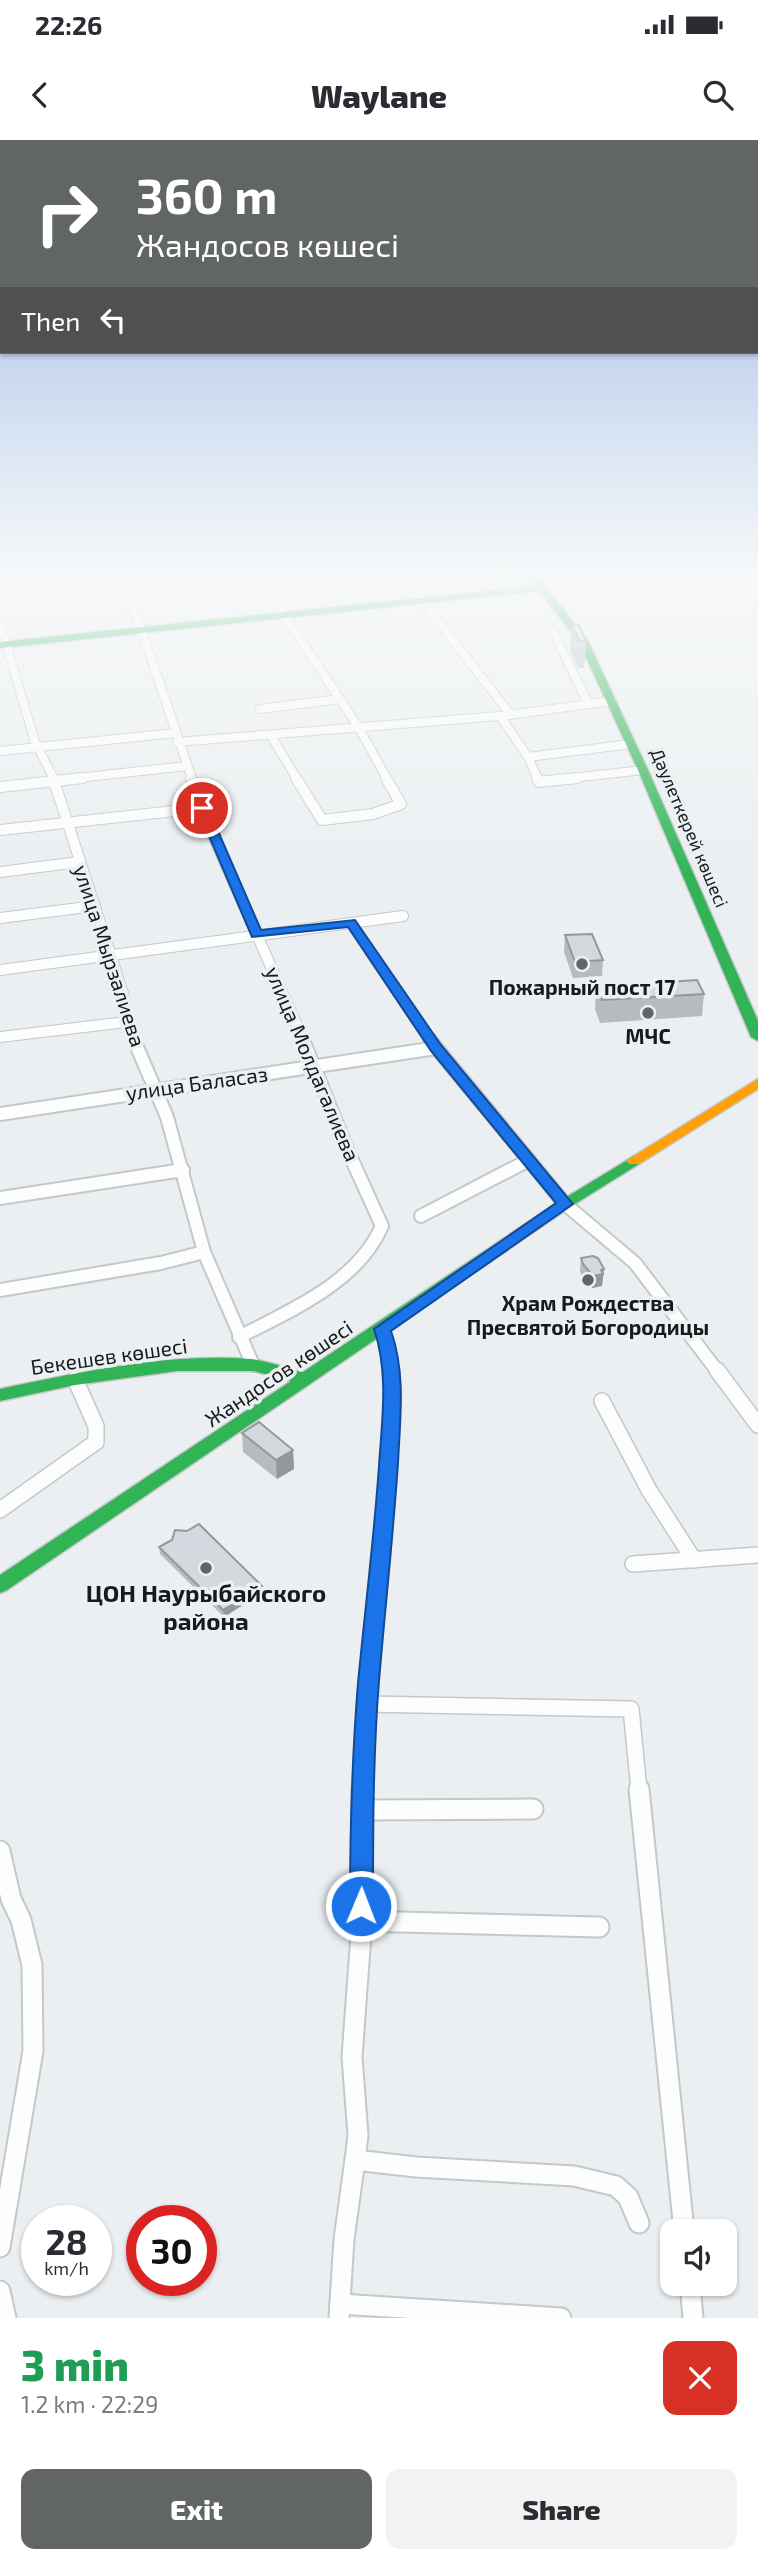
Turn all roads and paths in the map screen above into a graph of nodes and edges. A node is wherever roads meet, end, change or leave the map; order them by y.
1 (13, 673) edge
2 (155, 673) edge
3 (323, 673) edge
4 (479, 673) edge
5 (572, 673) edge
6 (598, 673) edge
7 (340, 699) junction
8 (612, 701) junction
9 (587, 704) junction
10 (260, 709) dead end
11 (511, 715) junction
12 (500, 716) junction
13 (359, 728) junction
14 (271, 736) junction
15 (176, 738) junction
16 (631, 744) junction
17 (38, 746) junction
18 (0, 751) edge
19 (372, 751) joint
20 (528, 757) junction
21 (187, 766) junction
22 (643, 770) junction
23 (55, 781) junction
24 (0, 787) edge
25 (202, 808) junction
26 (69, 823) junction
27 (0, 830) edge
28 (79, 862) junction
29 (0, 872) edge
30 (95, 906) junction
31 (403, 916) dead end
32 (0, 918) edge
33 (351, 923) junction
34 (256, 934) junction
35 (111, 954) junction
36 (0, 970) edge
37 (126, 1022) junction
38 (0, 1037) edge
39 (758, 1037) edge
40 (436, 1048) junction
41 (315, 1067) junction
42 (758, 1073) edge
43 (752, 1086) edge
44 (155, 1089) junction
45 (0, 1114) edge
46 (529, 1160) junction
47 (183, 1170) junction
48 (0, 1198) edge
49 (565, 1204) junction
50 (421, 1216) dead end
51 (204, 1252) junction
52 (0, 1290) edge
53 (382, 1329) junction
54 (239, 1338) junction
55 (253, 1366) junction
56 (75, 1379) junction
57 (307, 1379) junction
58 (0, 1395) edge
59 (602, 1401) dead end
60 (758, 1425) edge
61 (0, 1510) edge
62 (758, 1555) edge
63 (694, 1560) junction
64 (633, 1564) dead end
65 (0, 1585) edge
66 (367, 1704) junction
67 (533, 1809) dead end
68 (362, 1810) junction
69 (0, 1851) edge
70 (361, 1921) junction
71 (599, 1927) dead end
72 (355, 2160) junction
73 (683, 2219) edge
74 (639, 2223) dead end
75 (0, 2247) edge
76 (0, 2291) edge
77 (691, 2296) edge
78 (339, 2311) edge
79 (6, 2318) edge
80 (561, 2318) edge
81 (693, 2318) edge

1 - 17 street, улица Мырзалиева
2 - 15 street, улица Молдагалиева
3 - 7 street
4 - 11 street
5 - 9 street
6 - 8 main road, Дәулеткерей көшесі
7 - 10 street
7 - 13 street
8 - 9 street
8 - 16 main road, Дәулеткерей көшесі
9 - 11 street
11 - 12 street
12 - 13 street
12 - 20 street
13 - 14 street
13 - 19 street
14 - 15 street
14 - 19 street
15 - 17 street
15 - 21 street, улица Молдагалиева
16 - 20 street
16 - 22 main road, Дәулеткерей көшесі
17 - 18 street
17 - 23 street, улица Мырзалиева
20 - 22 street
21 - 23 street
21 - 25 street, улица Молдагалиева
22 - 39 main road, Дәулеткерей көшесі
23 - 24 street
23 - 26 street, улица Мырзалиева
25 - 26 street
25 - 34 street, улица Молдагалиева
26 - 27 street
26 - 28 street, улица Мырзалиева
28 - 29 street
28 - 30 street, улица Мырзалиева
30 - 32 street
30 - 35 street, улица Мырзалиева
31 - 33 street
33 - 34 street
33 - 40 street
34 - 35 street
34 - 41 street, улица Молдагалиева
35 - 36 street
35 - 37 street, улица Мырзалиева
37 - 38 street
37 - 44 street, улица Мырзалиева
40 - 41 street, улица Баласаз
40 - 46 street
41 - 44 street, улица Баласаз
41 - 54 street, улица Молдагалиева
42 - 43 main road
43 - 49 main road, Жандосов көшесі
44 - 45 street, улица Баласаз
44 - 47 street, улица Мырзалиева
46 - 49 street
46 - 50 street
47 - 48 street
47 - 51 street, улица Мырзалиева
49 - 53 main road, Жандосов көшесі
49 - 60 street
51 - 52 street
51 - 54 street, улица Мырзалиева
53 - 57 main road, Жандосов көшесі
53 - 66 street
54 - 55 street, улица Мырзалиева
55 - 56 main road, Бекешев көшесі
55 - 57 main road, Бекешев көшесі
56 - 58 main road, Бекешев көшесі
56 - 61 street
57 - 65 main road, Жандосов көшесі
59 - 63 street
62 - 63 street
63 - 64 street
66 - 68 street
66 - 73 street
67 - 68 street
68 - 70 street
69 - 75 street
70 - 71 street
70 - 72 street
72 - 74 street
72 - 78 street
76 - 79 street
77 - 81 street
78 - 80 street

